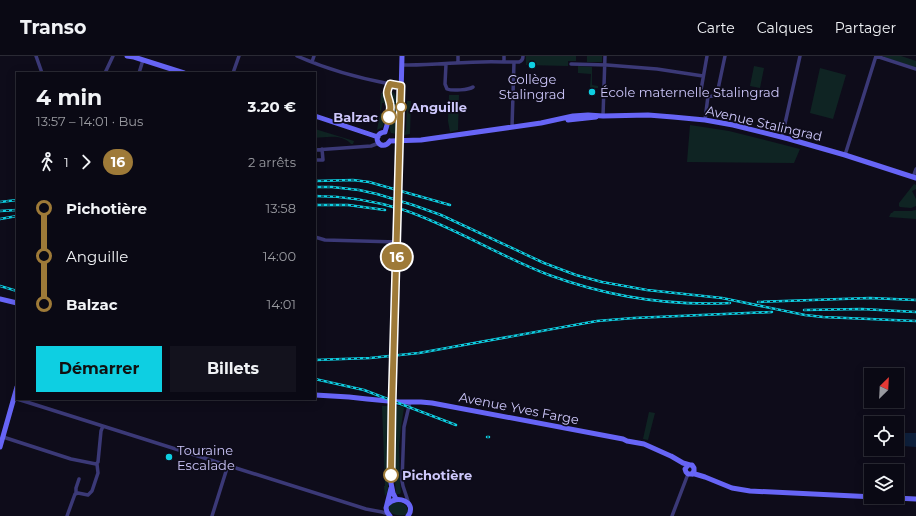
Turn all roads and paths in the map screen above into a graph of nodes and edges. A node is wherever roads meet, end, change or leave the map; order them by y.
1 (36, 56) edge
2 (113, 56) edge
3 (127, 56) edge
4 (133, 56) edge
5 (239, 56) edge
6 (296, 56) edge
7 (314, 56) edge
8 (402, 56) edge
9 (458, 56) edge
10 (504, 56) edge
11 (523, 56) edge
12 (605, 56) edge
13 (707, 56) edge
14 (724, 56) edge
15 (800, 56) edge
16 (876, 56) edge
17 (882, 57) edge
18 (143, 60) junction
19 (312, 62) junction
20 (504, 62) junction
21 (514, 62) junction
22 (458, 63) junction
23 (446, 64) junction
24 (571, 64) dead end
25 (402, 65) junction
26 (604, 65) junction
27 (916, 69) edge
28 (42, 72) edge
29 (105, 72) edge
30 (139, 72) edge
31 (181, 72) edge
32 (233, 72) edge
33 (704, 76) junction
34 (390, 84) junction
35 (401, 86) junction
36 (473, 87) dead end
37 (708, 96) junction
38 (316, 116) edge
39 (602, 116) junction
40 (705, 120) junction
41 (512, 127) junction
42 (385, 132) junction
43 (378, 137) junction
44 (782, 137) junction
45 (390, 141) junction
46 (379, 143) junction
47 (322, 149) junction
48 (316, 150) edge
49 (845, 155) junction
50 (316, 160) edge
51 (916, 169) edge
52 (914, 178) edge
53 (316, 237) edge
54 (397, 242) junction
55 (0, 299) edge
56 (16, 303) edge
57 (16, 391) edge
58 (316, 395) edge
59 (14, 398) joint
60 (20, 400) edge
61 (410, 402) junction
62 (103, 426) junction
63 (3, 437) junction
64 (0, 447) edge
65 (680, 461) junction
66 (97, 464) junction
67 (228, 466) junction
68 (692, 466) junction
69 (688, 472) junction
70 (79, 479) dead end
71 (710, 479) junction
72 (391, 483) junction
73 (403, 486) junction
74 (76, 494) junction
75 (397, 499) junction
76 (916, 499) edge
77 (387, 504) junction
78 (409, 504) junction
79 (372, 510) junction
80 (377, 511) junction
81 (388, 515) edge
82 (67, 516) edge
83 (212, 516) edge
84 (377, 516) edge
85 (408, 516) edge
86 (672, 516) edge

1 - 28 street
2 - 29 street
3 - 4 street
4 - 18 street
5 - 32 street
6 - 19 street
7 - 19 street
8 - 25 street
9 - 22 street
10 - 20 street
11 - 21 street
12 - 26 street
13 - 33 street
14 - 37 street
15 - 44 street
16 - 17 street
16 - 49 street
17 - 27 street
18 - 30 street
18 - 31 street
19 - 34 street
20 - 21 street
20 - 22 street
21 - 41 street
22 - 23 street
23 - 25 street
23 - 36 street
24 - 26 street
25 - 35 street
26 - 33 street
26 - 39 street
33 - 37 street
34 - 35 street
34 - 42 street
35 - 54 street, bridge
37 - 40 street
38 - 43 street
39 - 40 street, Avenue Stalingrad
39 - 41 street, Avenue Stalingrad
40 - 44 street, Avenue Stalingrad
41 - 45 street, Avenue Stalingrad
42 - 43 street
42 - 45 street
43 - 46 street
44 - 49 street, Avenue Stalingrad
45 - 46 street
46 - 47 street
47 - 48 street
47 - 50 street
49 - 52 street, Avenue Stalingrad
51 - 52 street
53 - 54 street
54 - 72 street, bridge
55 - 56 street
57 - 59 street
58 - 61 street, Avenue Yves Farge
59 - 63 street
60 - 62 street
61 - 65 street, Avenue Yves Farge
61 - 73 street
62 - 66 street
62 - 67 street
63 - 64 street
63 - 66 street
65 - 68 street, Avenue Yves Farge
65 - 69 street, Avenue Yves Farge
66 - 74 street
67 - 79 street
67 - 83 street
68 - 69 street
68 - 69 street
68 - 71 street, Avenue Yves Farge
69 - 71 street, Avenue Yves Farge
69 - 86 street
70 - 74 street
71 - 76 street, Avenue Yves Farge
72 - 75 street
72 - 77 street
73 - 75 street
73 - 78 street
74 - 82 street
75 - 77 street
75 - 78 street
77 - 80 street
77 - 81 street
78 - 85 street
79 - 80 street
79 - 84 street
80 - 81 street

